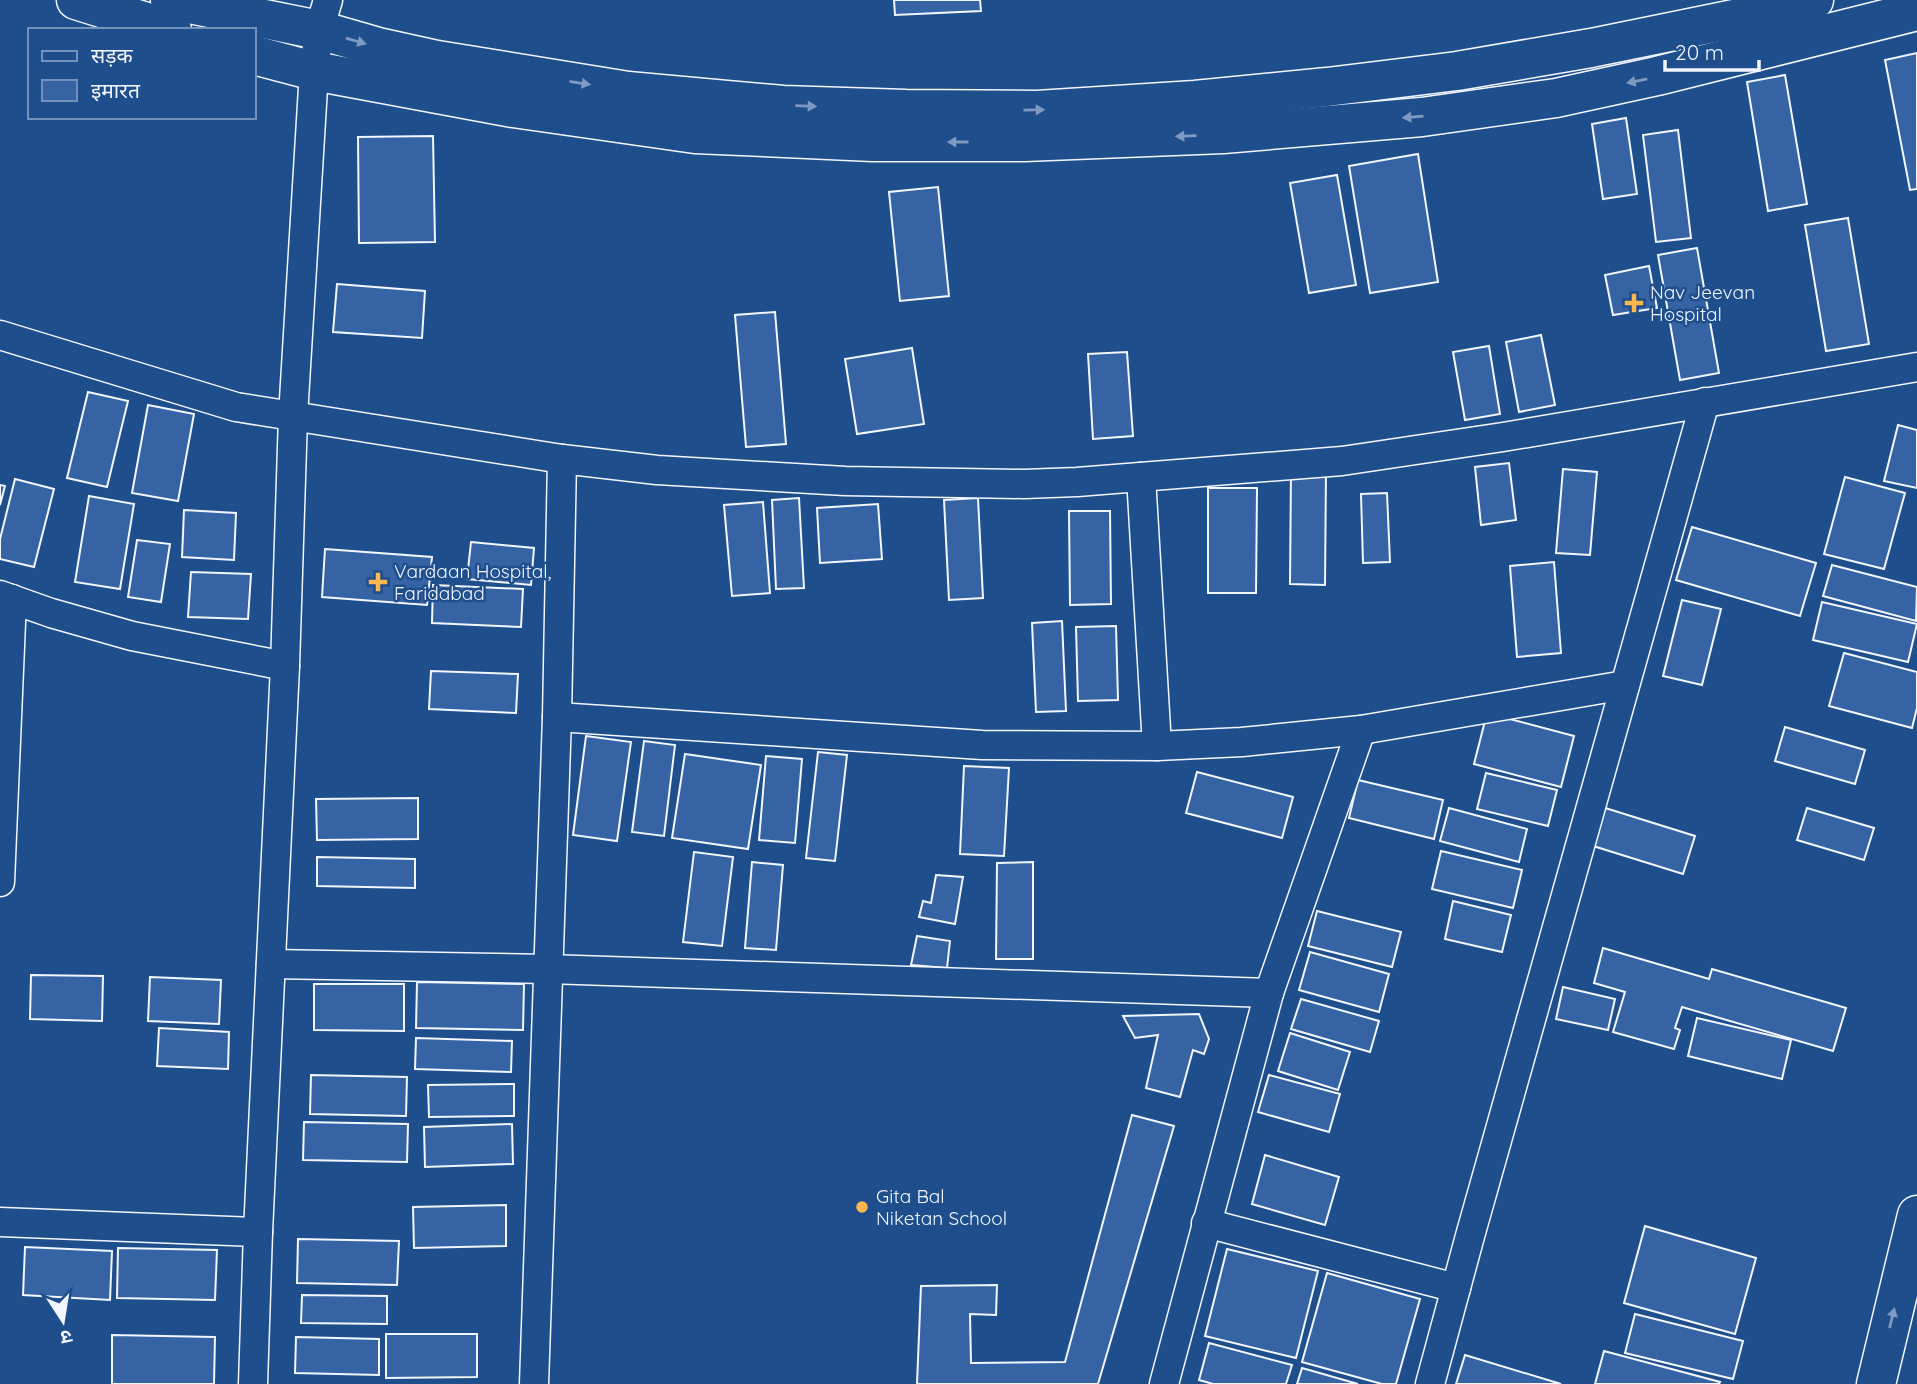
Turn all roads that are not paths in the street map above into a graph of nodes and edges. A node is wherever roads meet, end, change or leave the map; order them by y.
1 (76, 0) edge
2 (170, 0) edge
3 (1814, 0) edge
4 (1917, 11) edge
5 (324, 15) edge
6 (166, 28) edge
7 (256, 56) edge
8 (314, 71) junction
9 (0, 335) edge
10 (1917, 367) edge
11 (1704, 402) junction
12 (293, 416) junction
13 (562, 459) junction
14 (1141, 477) junction
15 (6, 597) edge
16 (285, 666) junction
17 (1625, 685) junction
18 (4, 694) edge
19 (557, 717) junction
20 (1361, 730) junction
21 (1157, 746) junction
22 (0, 882) edge
23 (271, 964) junction
24 (548, 969) junction
25 (1269, 993) junction
26 (1917, 1215) edge
27 (0, 1222) edge
28 (1206, 1223) junction
29 (258, 1232) junction
30 (1456, 1288) junction
31 (253, 1384) edge
32 (534, 1384) edge
33 (1164, 1384) edge
34 (1430, 1384) edge
35 (1876, 1384) edge

1 - 6 street
2 - 5 street
5 -> 3 street
4 -> 8 street
5 - 8 street
7 - 8 street
8 - 12 street
9 - 12 street
10 - 11 street
11 - 14 street
11 - 17 street
12 - 13 street
12 - 16 street
13 - 14 street
13 - 19 street
14 - 21 street
15 - 16 street
15 - 18 street
16 - 23 street
17 - 20 street
17 - 30 street
18 - 22 street
19 - 21 street
19 - 24 street
20 - 21 street
20 - 25 street
23 - 24 street
23 - 29 street
24 - 25 street
24 - 32 street
25 - 28 street
35 -> 26 street
27 - 29 street
28 - 30 street
28 - 33 street
29 - 31 street
30 - 34 street

